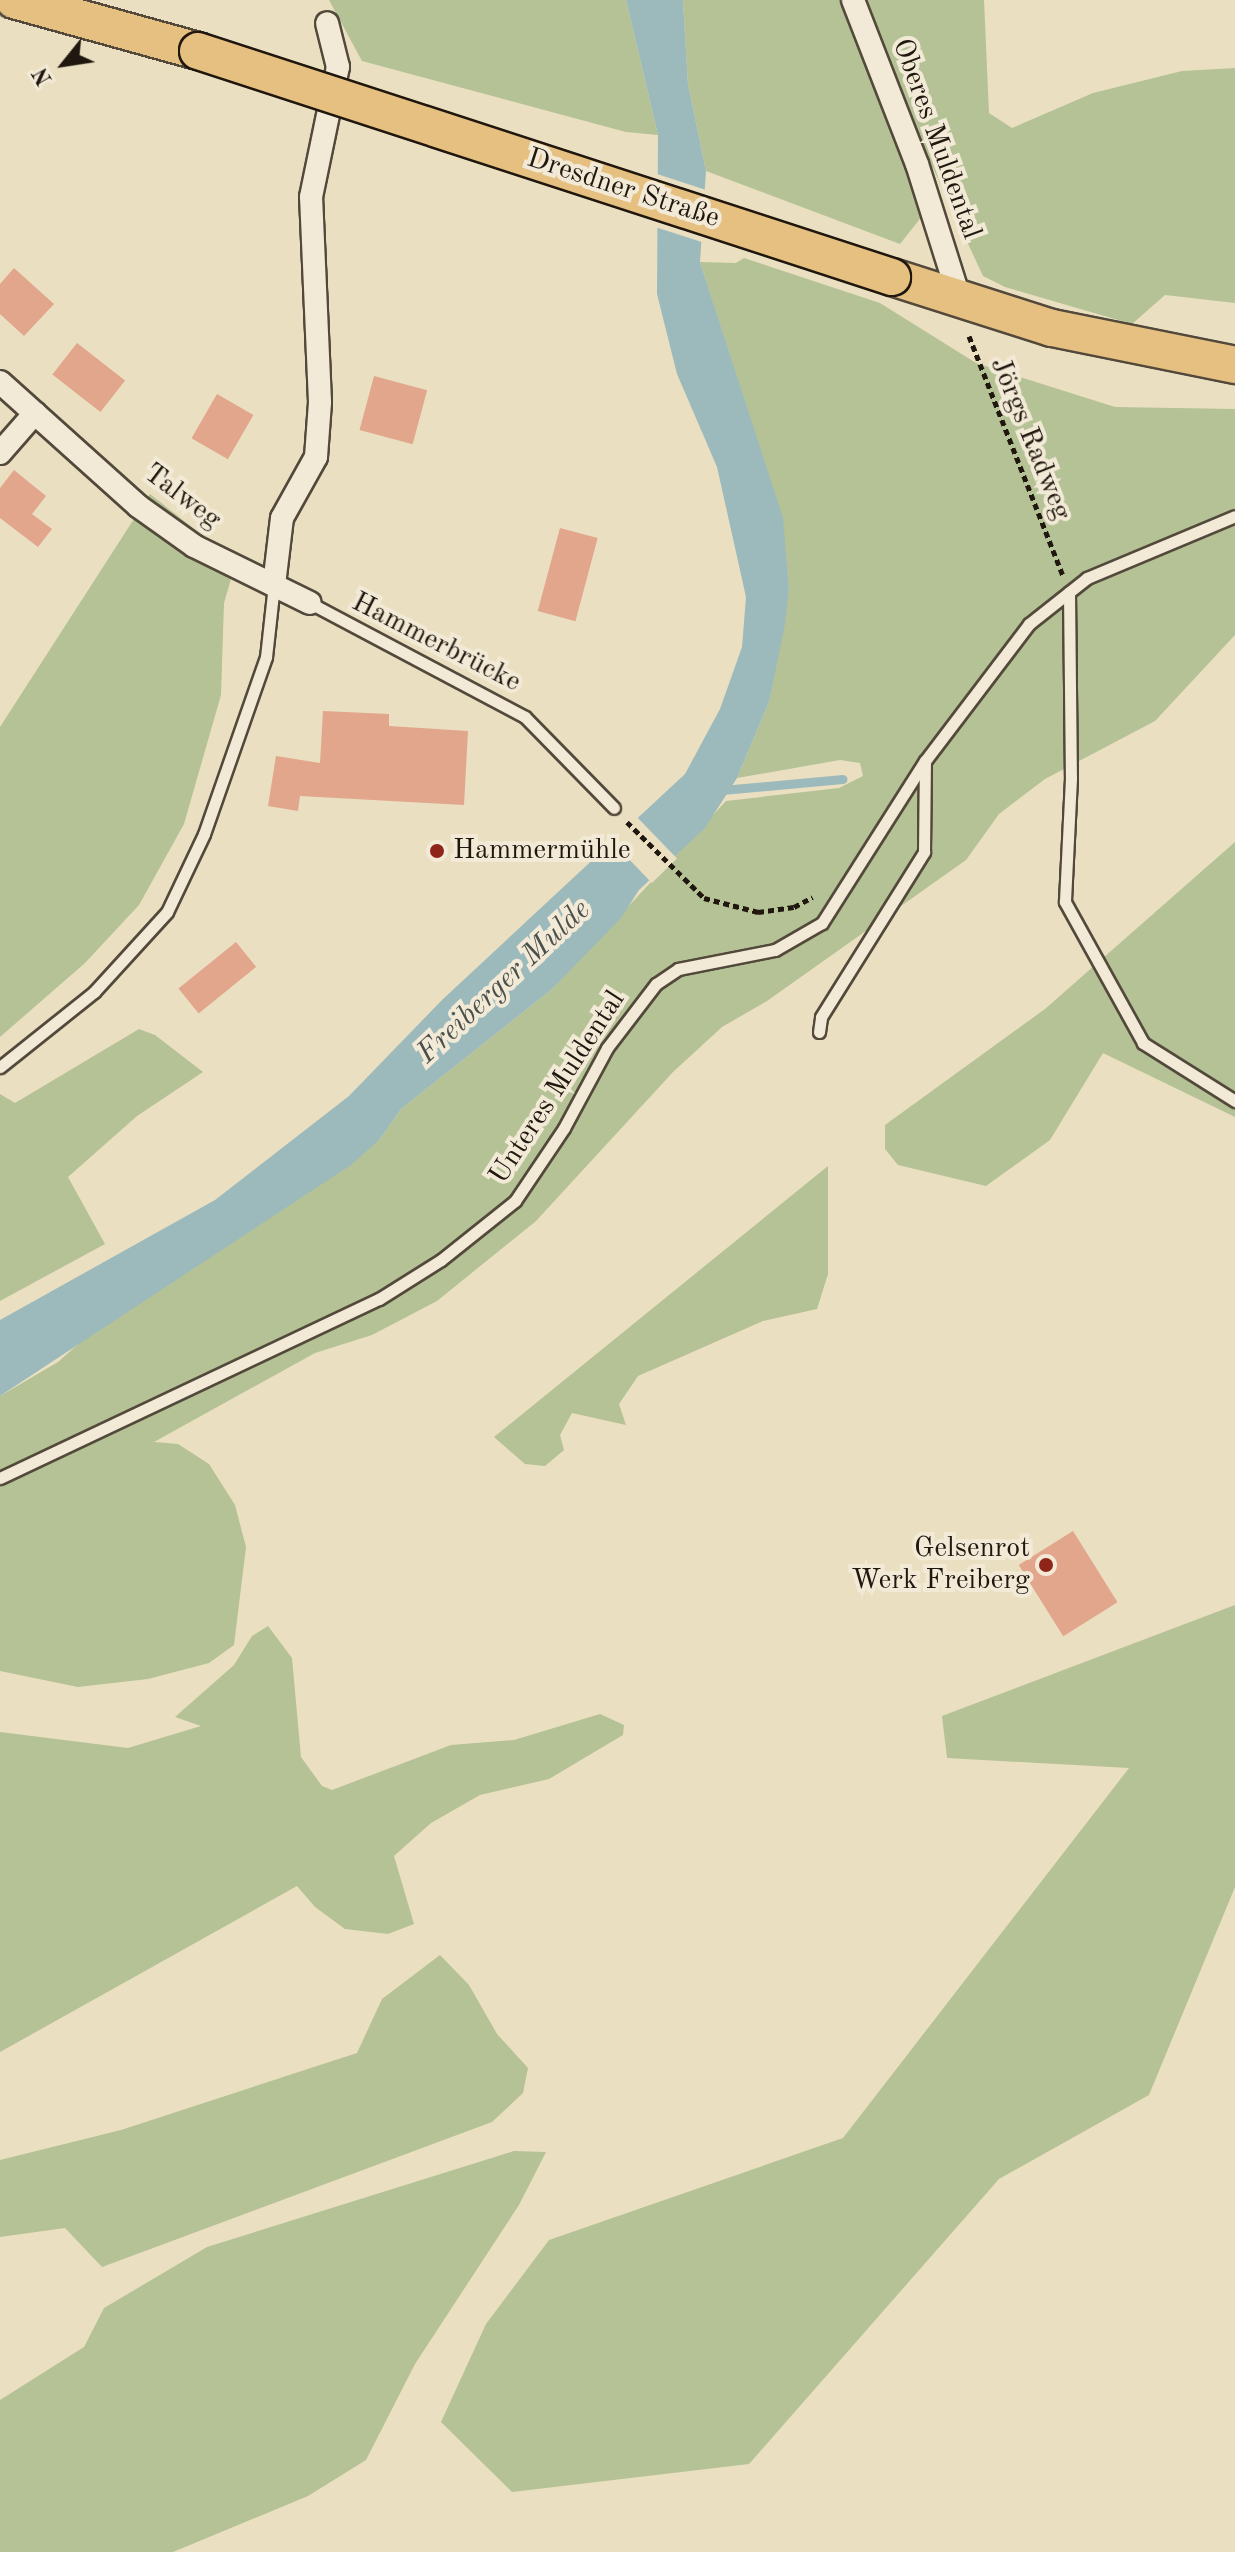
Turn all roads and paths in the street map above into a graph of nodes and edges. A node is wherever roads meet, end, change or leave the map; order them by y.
1 (14, 0) edge
2 (853, 0) edge
3 (327, 23) dead end
4 (960, 300) junction
5 (1235, 365) edge
6 (0, 382) edge
7 (35, 413) junction
8 (0, 453) edge
9 (1235, 516) edge
10 (274, 585) junction
11 (1069, 592) junction
12 (310, 603) joint
13 (925, 761) junction
14 (614, 808) joint
15 (854, 878) junction
16 (819, 1032) dead end
17 (0, 1067) edge
18 (1235, 1101) edge
19 (0, 1478) edge

1 - 4 main road, Dresdner Straße, bridge
2 - 4 street, Oberes Muldental
3 - 10 street
4 - 5 main road, Dresdner Straße
4 - 11 path, Jörgs Radweg
6 - 7 street, Talweg
7 - 8 street
7 - 10 street, Talweg
9 - 11 lane, Unteres Muldental
10 - 12 street, Talweg
10 - 17 lane
11 - 13 lane, Unteres Muldental
11 - 18 lane
12 - 14 lane, Hammerbrücke
13 - 15 lane, Unteres Muldental
13 - 16 lane
14 - 15 path
15 - 19 lane, Unteres Muldental

